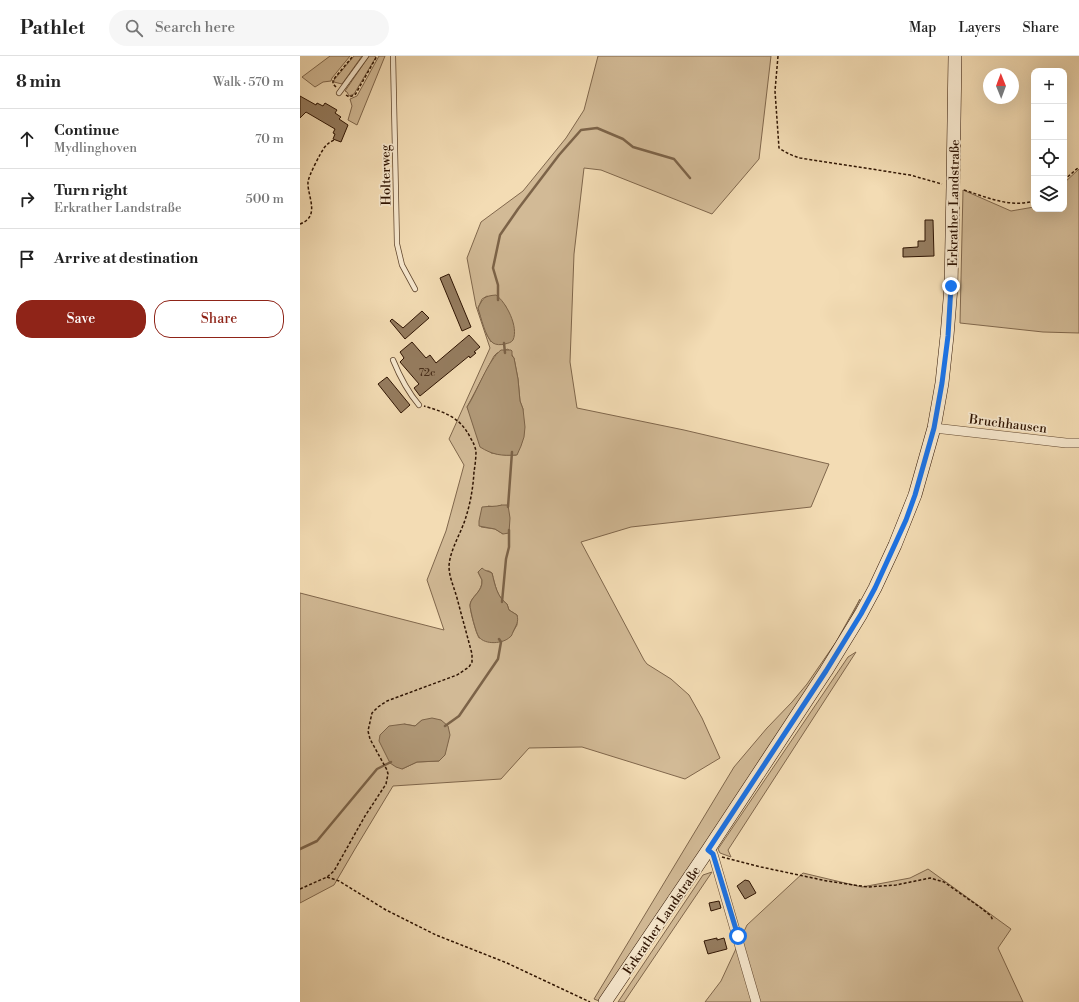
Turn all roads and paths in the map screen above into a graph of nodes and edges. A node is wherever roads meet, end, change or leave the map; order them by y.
1 (353, 56) edge
2 (366, 56) edge
3 (378, 56) edge
4 (393, 56) edge
5 (778, 56) edge
6 (955, 56) edge
7 (340, 92) junction
8 (334, 140) dead end
9 (1079, 167) edge
10 (1067, 177) edge
11 (957, 188) junction
12 (1031, 202) edge
13 (300, 224) edge
14 (415, 289) dead end
15 (393, 360) dead end
16 (419, 405) joint
17 (934, 428) junction
18 (1079, 443) edge
19 (710, 852) junction
20 (327, 877) junction
21 (300, 889) edge
22 (993, 921) dead end
23 (590, 1002) edge
24 (605, 1002) edge
25 (756, 1002) edge

1 - 7 path
2 - 7 lane
3 - 7 path
4 - 14 lane, Holterweg
5 - 11 path
6 - 11 street, Erkrather Landstraße
8 - 13 path
9 - 10 path
11 - 12 path
11 - 17 street, Erkrather Landstraße
15 - 16 lane
16 - 20 path
17 - 18 street, Bruchhausen
17 - 19 street, Erkrather Landstraße
19 - 22 path
19 - 24 street, Erkrather Landstraße
19 - 25 street
20 - 21 path
20 - 23 path

